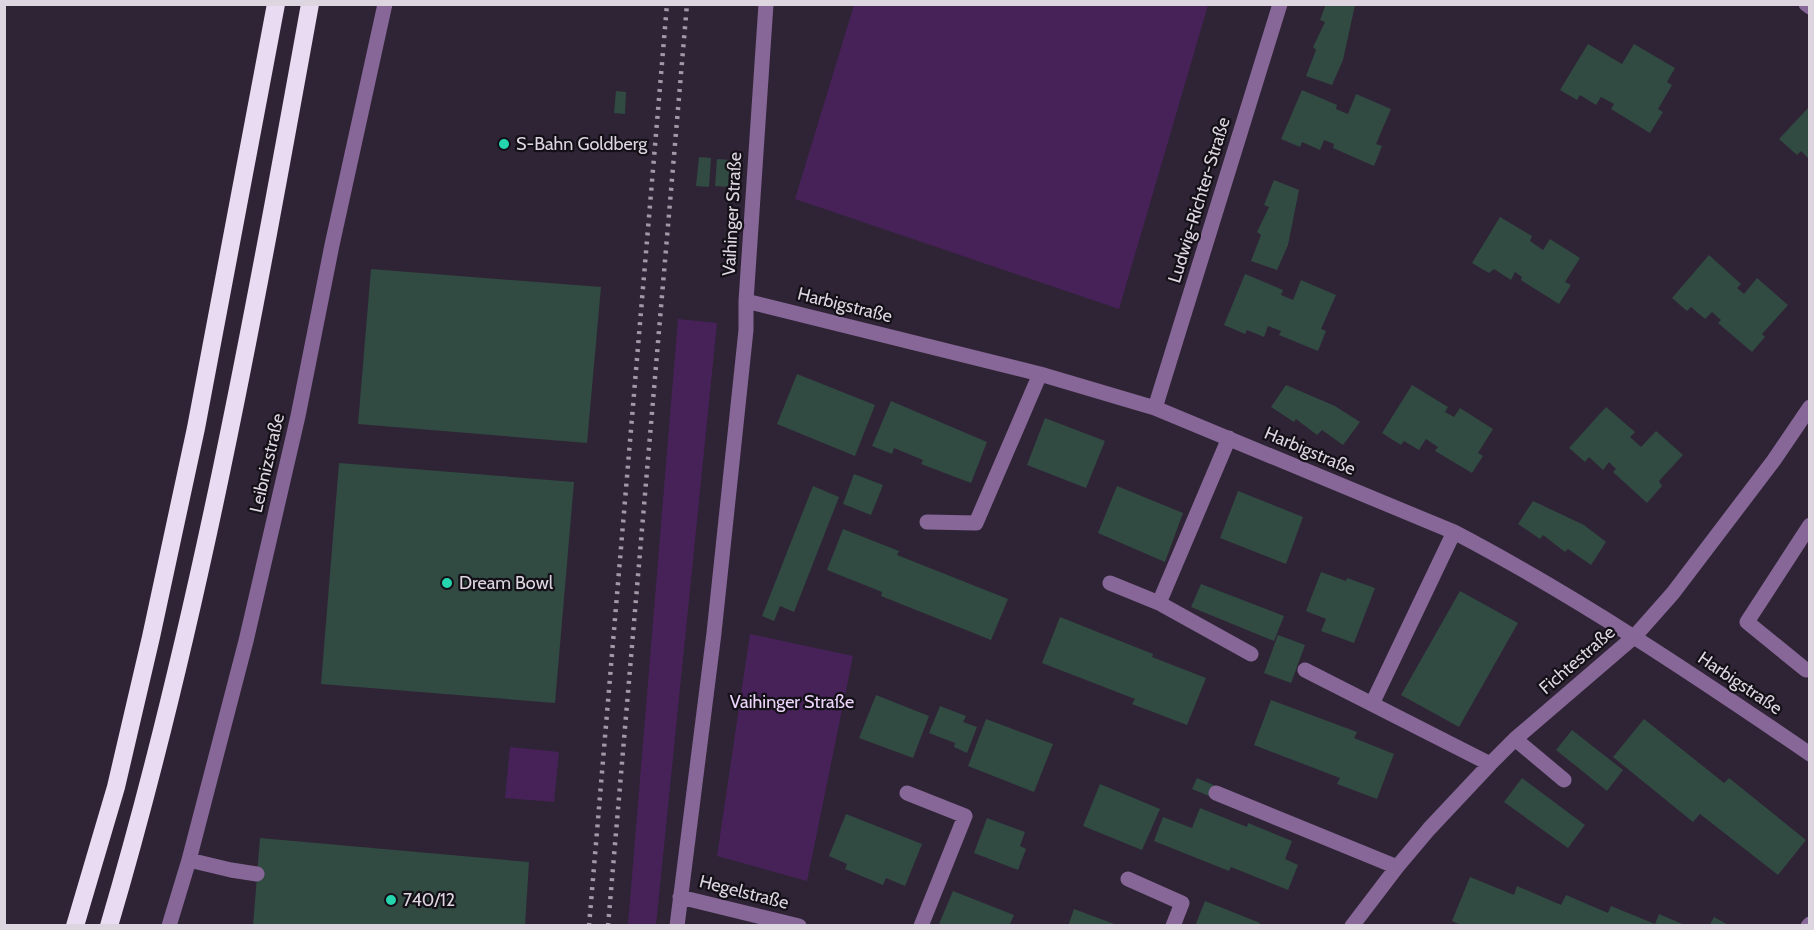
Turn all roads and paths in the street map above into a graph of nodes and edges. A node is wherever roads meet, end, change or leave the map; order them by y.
1 (276, 4) edge
2 (310, 4) edge
3 (385, 4) edge
4 (766, 4) edge
5 (1280, 4) edge
6 (746, 301) junction
7 (1040, 374) junction
8 (1809, 407) edge
9 (1155, 408) junction
10 (1229, 438) junction
11 (927, 522) dead end
12 (1809, 525) edge
13 (1454, 532) junction
14 (1110, 583) dead end
15 (1159, 603) junction
16 (1635, 636) junction
17 (1251, 654) dead end
18 (1808, 669) edge
19 (1305, 670) dead end
20 (1372, 704) junction
21 (1515, 739) junction
22 (1809, 754) edge
23 (1490, 764) junction
24 (1564, 780) dead end
25 (907, 793) dead end
26 (1216, 793) dead end
27 (189, 860) junction
28 (1396, 867) junction
29 (257, 874) dead end
30 (1128, 879) dead end
31 (680, 897) junction
32 (75, 926) edge
33 (109, 926) edge
34 (169, 926) edge
35 (677, 926) edge
36 (799, 926) edge
37 (921, 926) edge
38 (1173, 926) edge
39 (1352, 926) edge

1 - 32 highway
2 - 33 highway
3 - 27 street, Leibnizstraße
4 - 6 street, Vaihinger Straße
5 - 9 street, Ludwig-Richter-Straße
6 - 7 street, Harbigstraße
6 - 31 street, Vaihinger Straße
7 - 9 street, Harbigstraße
7 - 11 street
8 - 16 street, Fichtestraße
9 - 10 street, Harbigstraße
10 - 13 street, Harbigstraße
10 - 15 street
12 - 18 street
13 - 16 street, Harbigstraße
13 - 20 street
14 - 15 street
15 - 17 street
16 - 21 street, Fichtestraße
16 - 22 street, Harbigstraße
19 - 20 street
20 - 23 street
21 - 23 street, Fichtestraße
21 - 24 street
23 - 28 street, Fichtestraße
25 - 37 street
26 - 28 street
27 - 29 street
27 - 34 street, Leibnizstraße
28 - 39 street, Fichtestraße
30 - 38 street
31 - 35 street, Vaihinger Straße
31 - 36 street, Hegelstraße

